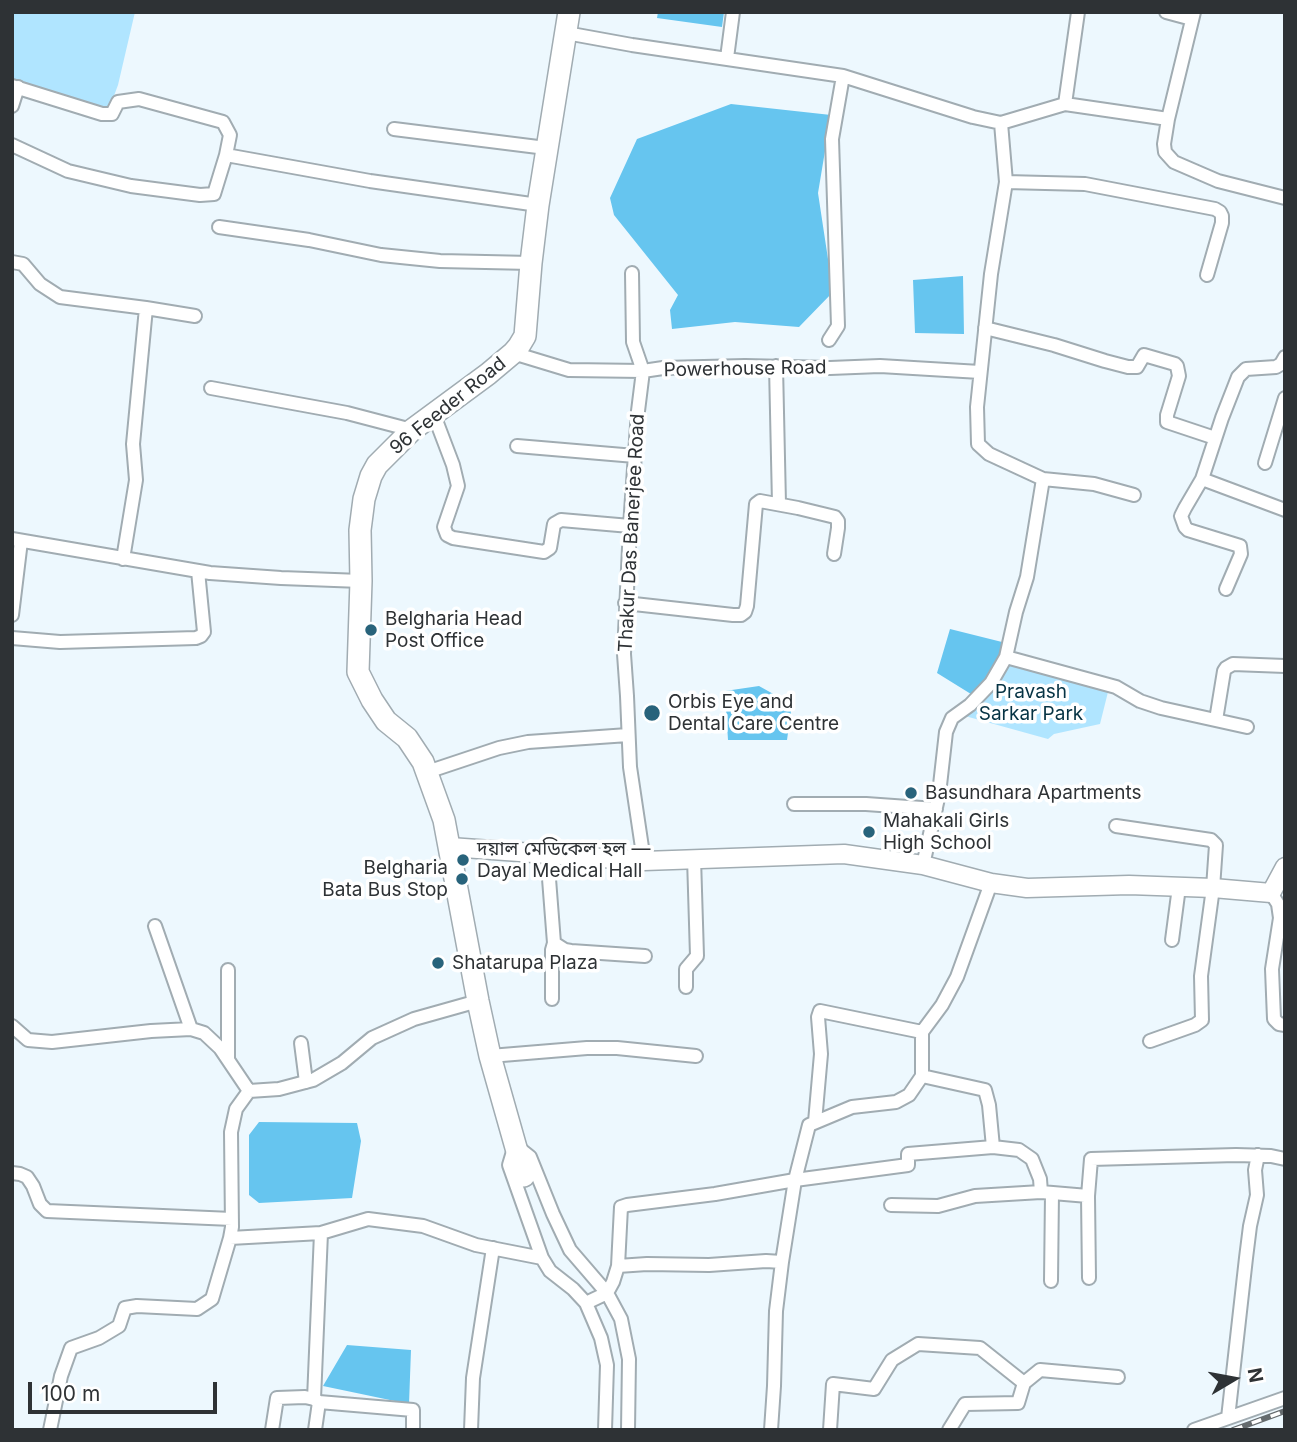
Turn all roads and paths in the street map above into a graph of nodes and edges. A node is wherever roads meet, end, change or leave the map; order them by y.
1 (733, 12) edge
2 (1078, 12) edge
3 (1166, 12) edge
4 (1193, 16) edge
5 (568, 22) edge
6 (727, 58) junction
7 (844, 76) junction
8 (15, 86) edge
9 (1065, 104) junction
10 (12, 106) edge
11 (1168, 119) junction
12 (1002, 123) junction
13 (394, 129) dead end
14 (12, 145) edge
15 (546, 148) junction
16 (226, 155) junction
17 (1006, 182) junction
18 (1285, 198) edge
19 (538, 205) junction
20 (219, 227) dead end
21 (12, 262) edge
22 (531, 263) junction
23 (632, 272) dead end
24 (1207, 275) dead end
25 (146, 308) junction
26 (195, 316) dead end
27 (985, 328) junction
28 (829, 340) dead end
29 (513, 353) junction
30 (1284, 363) edge
31 (776, 366) junction
32 (643, 371) junction
33 (980, 372) junction
34 (211, 388) dead end
35 (1285, 398) edge
36 (434, 415) junction
37 (412, 430) junction
38 (1215, 438) junction
39 (517, 446) dead end
40 (635, 456) junction
41 (1265, 463) dead end
42 (1043, 479) junction
43 (1202, 479) junction
44 (1134, 495) dead end
45 (779, 504) junction
46 (1285, 510) edge
47 (630, 526) junction
48 (17, 540) edge
49 (834, 554) dead end
50 (123, 559) junction
51 (198, 571) junction
52 (361, 581) junction
53 (1226, 589) dead end
54 (625, 603) junction
55 (12, 615) edge
56 (12, 638) edge
57 (1006, 657) junction
58 (1285, 666) edge
59 (1216, 720) junction
60 (1247, 727) dead end
61 (628, 736) junction
62 (427, 772) junction
63 (794, 804) dead end
64 (936, 809) junction
65 (1116, 825) dead end
66 (450, 847) junction
67 (547, 853) junction
68 (694, 858) junction
69 (644, 861) junction
70 (923, 865) junction
71 (1285, 867) edge
72 (991, 884) junction
73 (1179, 887) junction
74 (1213, 888) junction
75 (1278, 896) edge
76 (1282, 919) edge
77 (155, 926) dead end
78 (1172, 940) dead end
79 (554, 943) junction
80 (645, 956) dead end
81 (228, 970) dead end
82 (687, 987) dead end
83 (552, 999) dead end
84 (478, 1001) junction
85 (1285, 1025) edge
86 (12, 1026) edge
87 (191, 1029) junction
88 (922, 1032) junction
89 (1150, 1041) dead end
90 (301, 1043) dead end
91 (491, 1056) junction
92 (696, 1056) dead end
93 (228, 1059) junction
94 (922, 1076) junction
95 (306, 1082) junction
96 (249, 1091) junction
97 (815, 1122) junction
98 (515, 1145) junction
99 (992, 1147) junction
100 (1258, 1155) junction
101 (1285, 1159) edge
102 (12, 1173) edge
103 (524, 1176) dead end
104 (795, 1180) junction
105 (1047, 1192) junction
106 (1088, 1196) junction
107 (891, 1205) dead end
108 (232, 1219) junction
109 (321, 1233) junction
110 (230, 1238) junction
111 (494, 1248) junction
112 (542, 1258) junction
113 (782, 1262) junction
114 (618, 1266) junction
115 (1089, 1278) dead end
116 (1051, 1281) dead end
117 (607, 1293) junction
118 (586, 1303) junction
119 (1118, 1377) dead end
120 (1024, 1383) junction
121 (1285, 1398) edge
122 (316, 1400) junction
123 (1227, 1418) junction
124 (50, 1430) edge
125 (272, 1430) edge
126 (315, 1430) edge
127 (413, 1430) edge
128 (471, 1430) edge
129 (605, 1430) edge
130 (628, 1430) edge
131 (771, 1430) edge
132 (830, 1430) edge
133 (949, 1430) edge
134 (1194, 1430) edge

1 - 6 street
2 - 9 street
3 - 4 street
4 - 11 street
5 - 6 street
5 - 15 main road, 96 Feeder Road
6 - 7 street
7 - 12 street
7 - 28 street
8 - 10 street
8 - 16 street
9 - 11 street
9 - 12 street
11 - 18 street
12 - 17 street
13 - 15 street
14 - 16 street
15 - 19 main road, 96 Feeder Road
16 - 19 street
17 - 24 street
17 - 27 street
19 - 22 main road, 96 Feeder Road
20 - 22 street
21 - 25 street
22 - 29 main road, 96 Feeder Road
23 - 32 street
25 - 26 street
25 - 50 street
27 - 33 street
27 - 38 street
29 - 32 street, Powerhouse Road
29 - 36 main road, 96 Feeder Road
30 - 38 street
31 - 32 street, Powerhouse Road
31 - 33 street, Powerhouse Road
31 - 45 street
32 - 40 street, Thakur Das Banerjee Road
33 - 42 street
34 - 37 street
35 - 41 street
36 - 37 main road, 96 Feeder Road
36 - 47 street
37 - 52 main road, 96 Feeder Road
38 - 43 street
39 - 40 street
40 - 47 street, Thakur Das Banerjee Road
42 - 44 street
42 - 57 street
43 - 46 street
43 - 53 street
45 - 49 street
45 - 54 street
47 - 54 street, Thakur Das Banerjee Road
48 - 50 street
48 - 55 street
50 - 51 street
51 - 52 street
51 - 56 street
52 - 62 main road, 96 Feeder Road
54 - 61 street, Thakur Das Banerjee Road
57 - 59 street
57 - 64 street
58 - 59 street
59 - 60 street
61 - 62 street
61 - 69 street, Thakur Das Banerjee Road
62 - 66 main road, 96 Feeder Road
63 - 64 street
64 - 70 street
65 - 74 street
66 - 67 street
66 - 84 main road, 96 Feeder Road
67 - 69 street
67 - 79 street
68 - 69 street
68 - 70 street
68 - 82 street
70 - 72 street
71 - 75 street
72 - 73 street
72 - 88 street
73 - 74 street
73 - 78 street
74 - 75 street
74 - 89 street
75 - 76 street
76 - 85 street
77 - 87 street
79 - 80 street
79 - 83 street
81 - 93 street
84 - 91 main road, 96 Feeder Road
84 - 95 street
86 - 87 street
87 - 93 street
88 - 94 street
88 - 97 street
90 - 95 street
91 - 92 street
91 - 98 main road, 96 Feeder Road
93 - 96 street
94 - 97 street
94 - 99 street
95 - 96 street
96 - 108 street
97 - 104 street
98 - 103 main road, 96 Feeder Road
98 - 112 street
98 - 117 street
99 - 104 street
99 - 105 street
100 - 101 street
100 - 106 street
100 - 123 street
102 - 108 street
104 - 113 street
104 - 114 street
105 - 106 street
105 - 107 street
105 - 116 street
106 - 115 street
108 - 110 street
109 - 110 street
109 - 111 street
109 - 122 street
110 - 124 street
111 - 112 street
111 - 128 street
112 - 118 street
113 - 114 street
113 - 131 street
114 - 117 street
117 - 118 street
117 - 130 street
118 - 129 street
119 - 120 street
120 - 132 street
120 - 133 street
121 - 123 street
122 - 125 street
122 - 126 street
122 - 127 street
123 - 134 street

